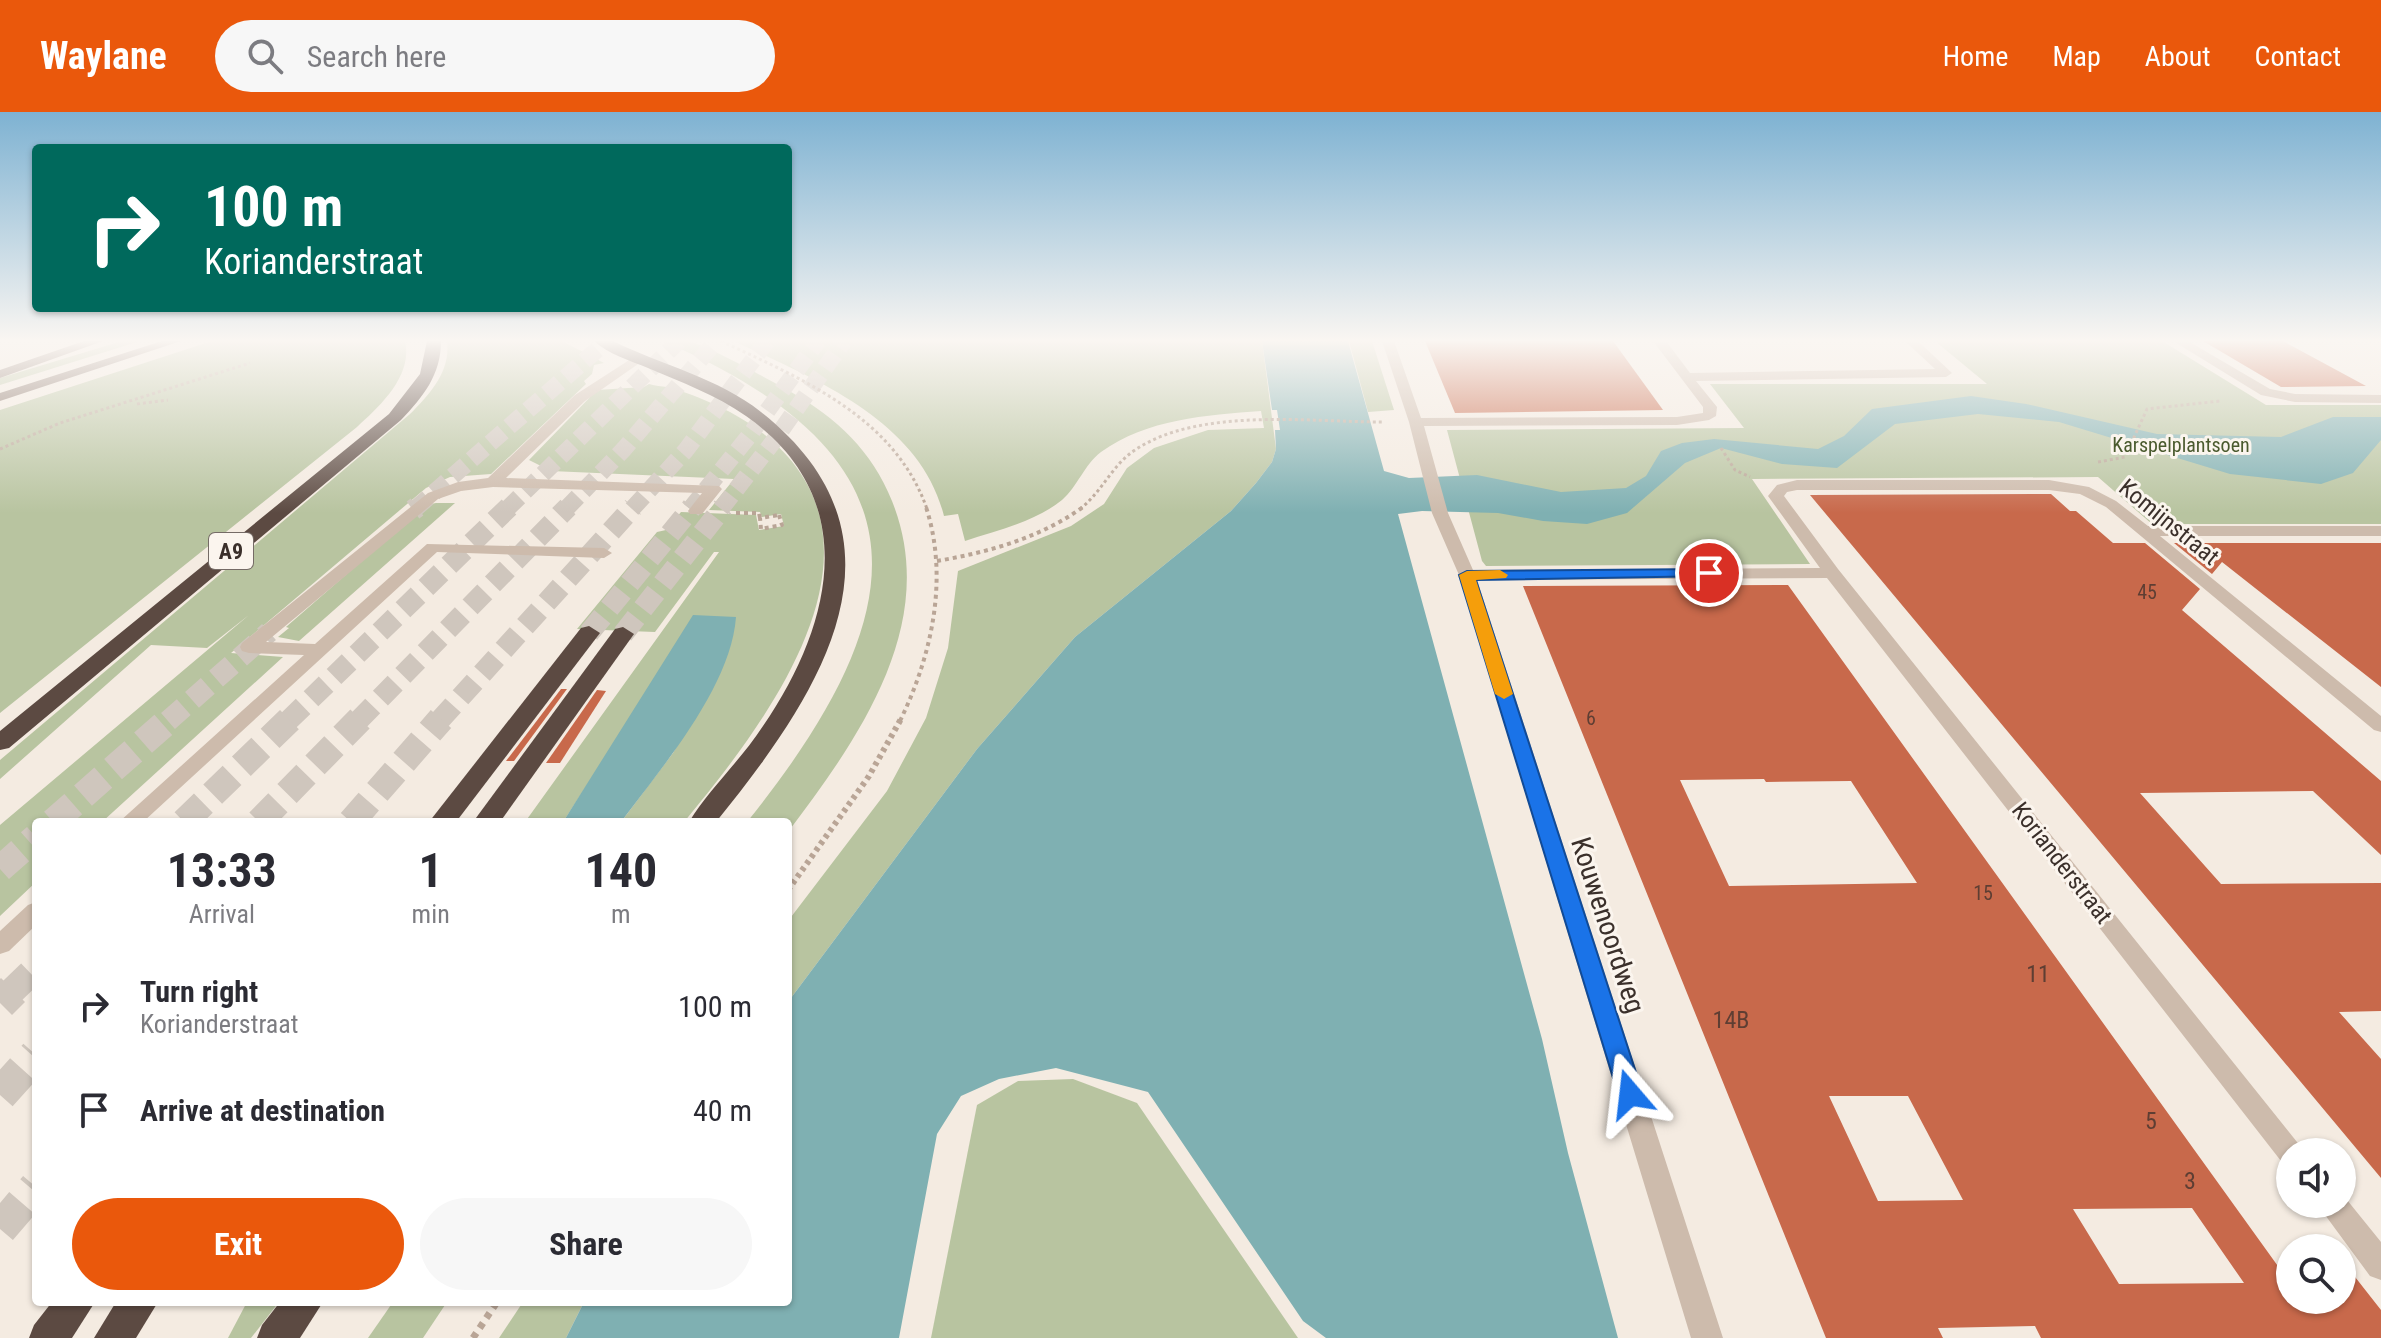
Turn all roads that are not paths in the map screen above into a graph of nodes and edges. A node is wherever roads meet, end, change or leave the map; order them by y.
1 (413, 398) edge
2 (580, 398) edge
3 (726, 398) edge
4 (1408, 398) edge
5 (1702, 398) edge
6 (1416, 422) junction
7 (493, 482) junction
8 (1782, 488) joint
9 (696, 511) tunnel mouth
10 (2143, 531) junction
11 (2381, 531) edge
12 (604, 553) dead end
13 (1832, 573) junction
14 (1467, 575) junction
15 (589, 633) tunnel mouth
16 (623, 634) tunnel mouth
17 (320, 650) junction
18 (2381, 726) edge
19 (0, 743) edge
20 (134, 818) edge
21 (445, 818) edge
22 (489, 818) edge
23 (705, 818) edge
24 (32, 915) edge
25 (0, 945) edge
26 (2280, 1138) edge
27 (2343, 1218) edge
28 (2381, 1266) edge
29 (73, 1306) edge
30 (136, 1306) edge
31 (301, 1306) edge
32 (48, 1338) edge
33 (113, 1338) edge
34 (276, 1338) edge
35 (1707, 1338) edge

1 - 19 highway, A9
2 - 7 street
3 - 23 highway
4 - 6 street, Kouwenoordweg
5 - 6 street
6 - 14 street, Kouwenoordweg
7 - 9 street
7 - 17 street
8 - 10 street, Komijnstraat
8 - 13 street, Korianderstraat
10 - 11 street
10 - 18 street, Komijnstraat
12 - 17 street
13 - 14 street
13 - 26 street, Korianderstraat
14 - 35 street, Kouwenoordweg
15 - 21 highway
16 - 22 highway
17 - 20 street
24 - 25 street
27 - 28 street
29 - 32 highway
30 - 33 highway
31 - 34 highway

